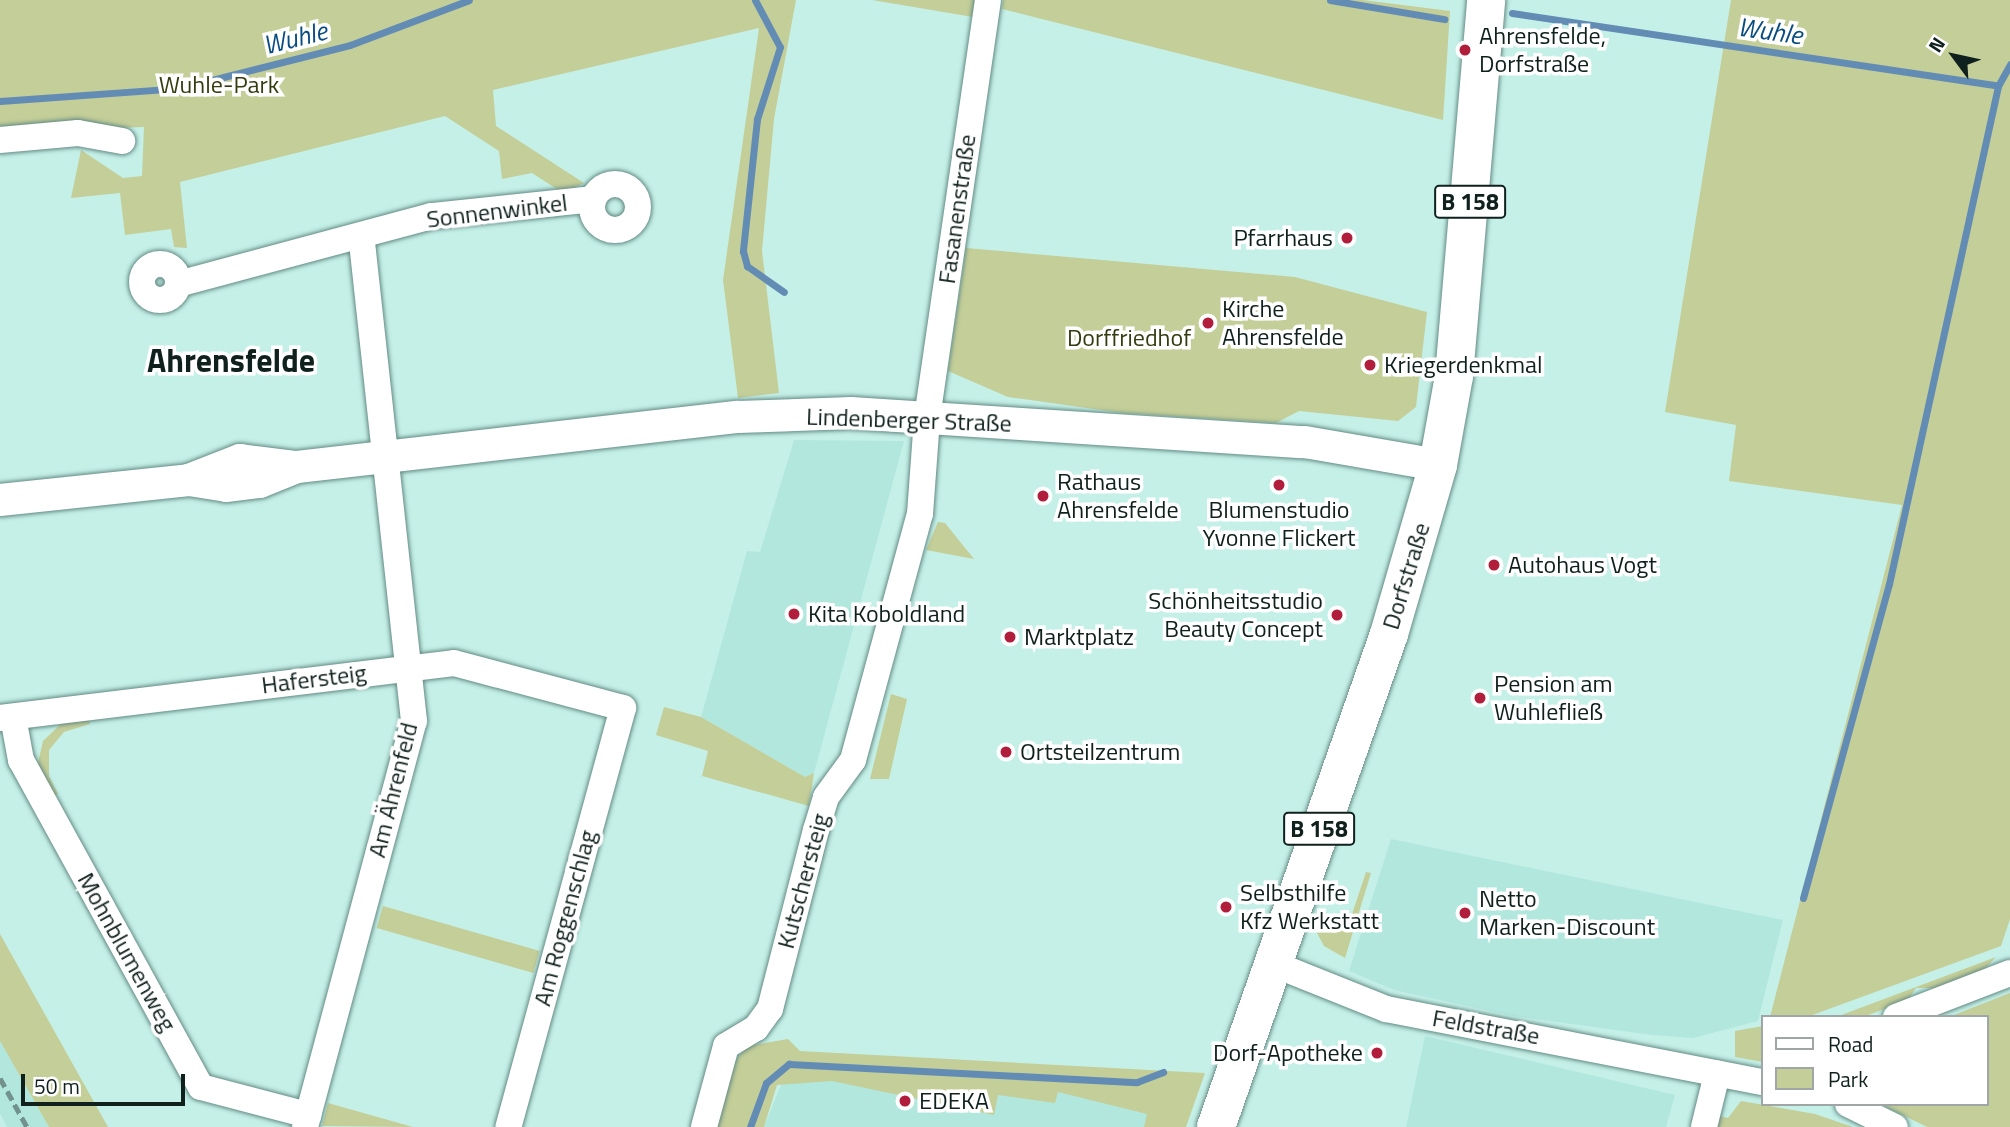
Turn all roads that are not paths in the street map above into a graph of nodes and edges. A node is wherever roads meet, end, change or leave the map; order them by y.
1 (988, 0) edge
2 (1486, 0) edge
3 (0, 139) edge
4 (122, 141) dead end
5 (593, 199) dead end
6 (362, 239) junction
7 (178, 284) dead end
8 (927, 418) junction
9 (389, 457) junction
10 (1438, 465) junction
11 (0, 500) edge
12 (408, 667) junction
13 (623, 708) joint
14 (6, 718) edge
15 (1271, 963) junction
16 (2010, 973) edge
17 (1901, 1015) edge
18 (1712, 1073) junction
19 (1762, 1082) edge
20 (1852, 1106) edge
21 (306, 1121) edge
22 (508, 1127) edge
23 (704, 1127) edge
24 (1216, 1127) edge
25 (1704, 1127) edge
26 (1895, 1127) edge

1 - 8 street, Fasanenstraße
2 - 10 main road, Dorfstraße / B 158
3 - 4 street
5 - 6 street, Sonnenwinkel
6 - 7 street, Sonnenwinkel
6 - 9 street
8 - 9 street, Lindenberger Straße
8 - 10 street, Lindenberger Straße
8 - 23 street, Kutschersteig
9 - 11 street, Lindenberger Straße
9 - 12 street, Am Ährenfeld
10 - 15 main road, Dorfstraße / B 158
12 - 13 street, Hafersteig
12 - 14 street, Hafersteig
12 - 21 street, Am Ährenfeld
13 - 22 street, Am Roggenschlag
14 - 21 street, Mohnblumenweg
15 - 18 street, Feldstraße
15 - 24 main road, Dorfstraße / B 158
16 - 17 street
18 - 19 street, Feldstraße
18 - 25 street
20 - 26 street

